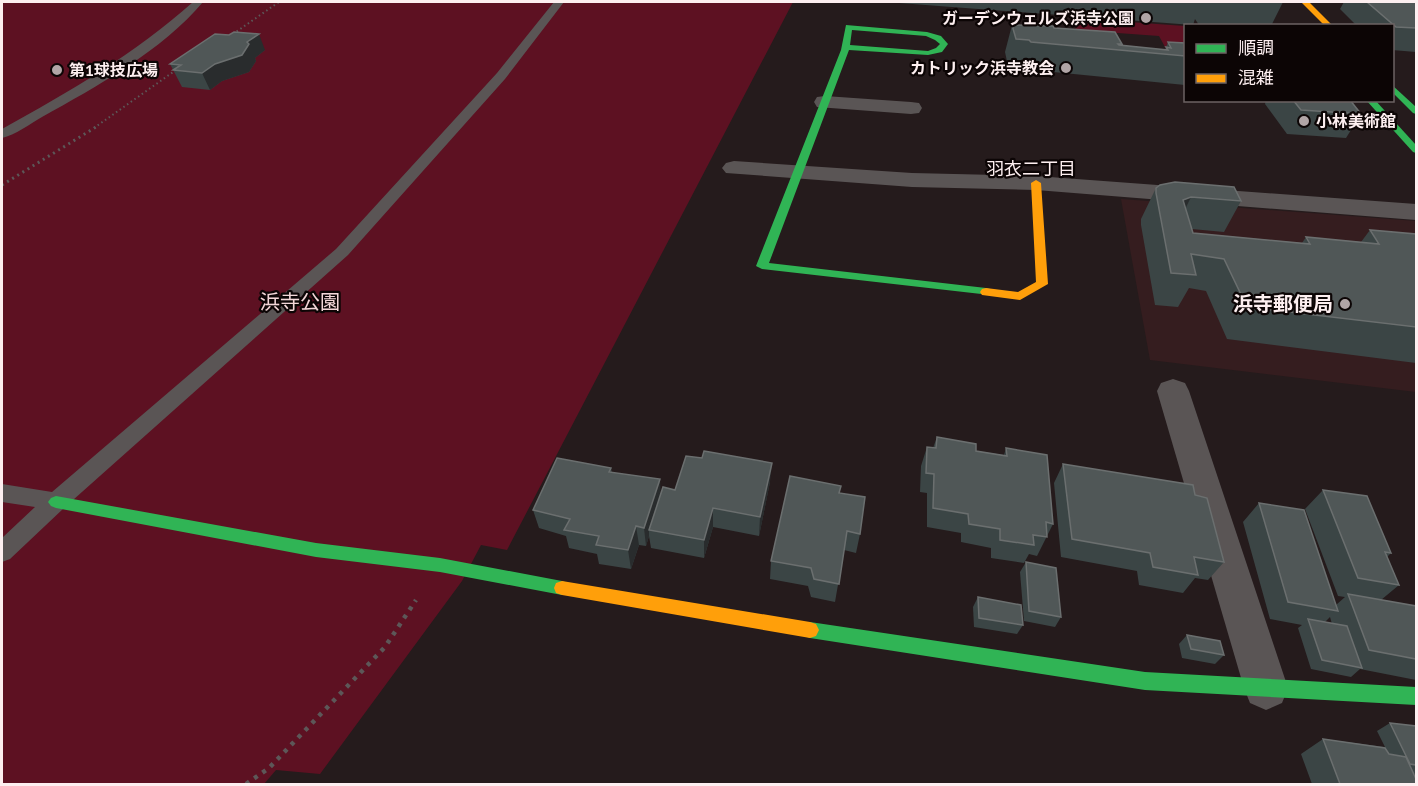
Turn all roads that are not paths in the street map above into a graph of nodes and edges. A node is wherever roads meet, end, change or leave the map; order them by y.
1 (198, 2) edge
2 (559, 2) edge
3 (1305, 2) edge
4 (1328, 24) edge
5 (846, 47) junction
6 (1394, 89) edge
7 (825, 102) junction
8 (1372, 102) edge
9 (911, 108) dead end
10 (1415, 108) edge
11 (2, 134) edge
12 (1416, 150) edge
13 (734, 168) dead end
14 (797, 172) junction
15 (1036, 183) junction
16 (1416, 212) edge
17 (1173, 391) dead end
18 (2, 493) edge
19 (56, 502) junction
20 (2, 552) edge
21 (1266, 688) junction
22 (1416, 696) edge

1 - 11 lane
2 - 19 lane
3 - 4 street
5 - 5 street
5 - 7 street
6 - 10 street
7 - 9 street
7 - 14 street
8 - 12 street
13 - 14 street
14 - 15 street
14 - 15 street
15 - 16 street
17 - 21 street
18 - 19 lane
19 - 20 lane
19 - 21 street
21 - 22 street

